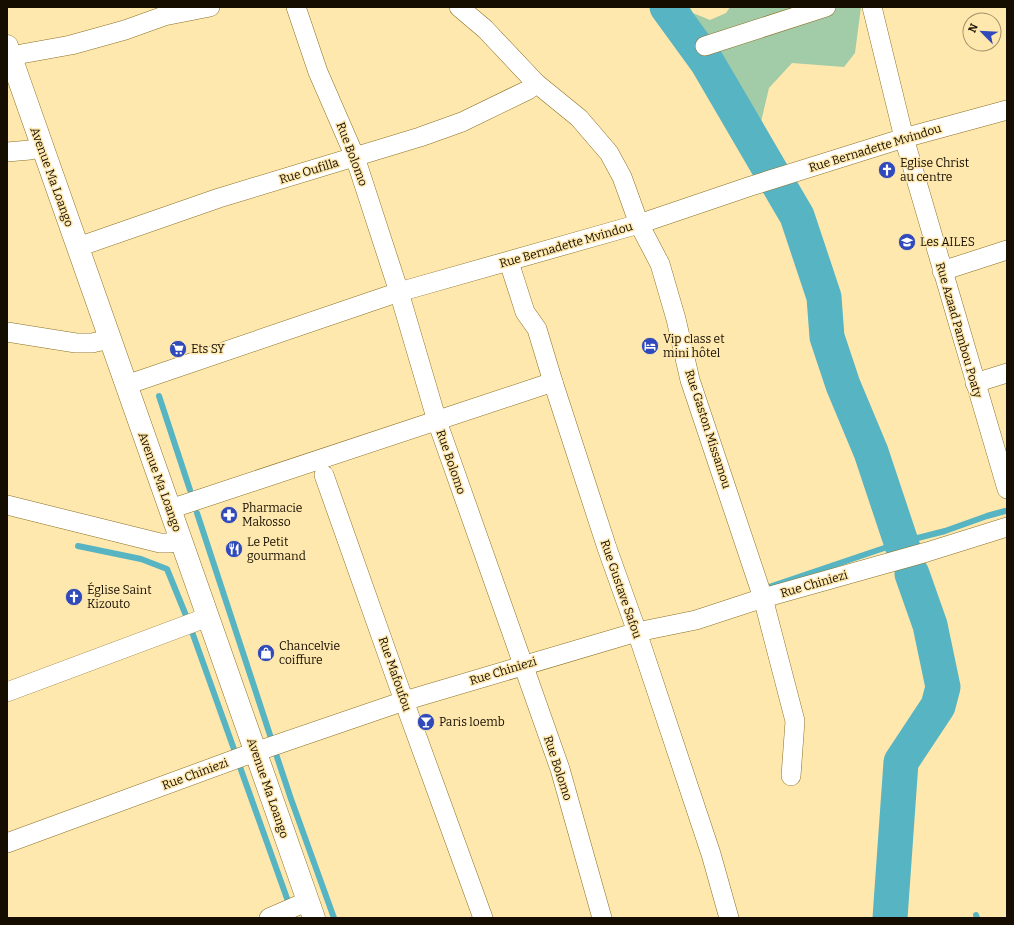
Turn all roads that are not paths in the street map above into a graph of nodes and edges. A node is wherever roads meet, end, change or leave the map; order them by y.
1 (210, 7) edge
2 (296, 7) edge
3 (459, 7) edge
4 (826, 7) edge
5 (872, 7) edge
6 (705, 46) dead end
7 (9, 51) edge
8 (536, 83) junction
9 (1007, 110) edge
10 (904, 138) junction
11 (42, 148) junction
12 (7, 152) edge
13 (355, 157) junction
14 (639, 224) junction
15 (78, 247) junction
16 (1007, 250) edge
17 (509, 262) junction
18 (942, 271) junction
19 (399, 292) junction
20 (7, 332) edge
21 (110, 339) junction
22 (1007, 374) edge
23 (553, 382) junction
24 (975, 383) junction
25 (126, 385) junction
26 (436, 421) junction
27 (324, 475) dead end
28 (1007, 489) edge
29 (7, 506) edge
30 (170, 509) junction
31 (1007, 527) edge
32 (180, 538) junction
33 (763, 598) junction
34 (208, 617) junction
35 (637, 632) junction
36 (522, 666) junction
37 (7, 692) edge
38 (404, 701) junction
39 (255, 752) junction
40 (791, 776) dead end
41 (7, 843) edge
42 (311, 910) edge
43 (269, 918) edge
44 (483, 918) edge
45 (602, 918) edge
46 (730, 918) edge

1 - 7 street
2 - 13 street, Rue Bolomo
3 - 8 street, Rue Gaston Missamou
4 - 6 street
5 - 10 street, Rue Azaad Pambou Poaty
7 - 11 main road, Avenue Ma Loango
8 - 13 street, Rue Oufilla
8 - 14 street, Rue Gaston Missamou
9 - 10 street, Rue Bernadette Mvindou
10 - 14 street, Rue Bernadette Mvindou
10 - 18 street, Rue Azaad Pambou Poaty
11 - 12 street
11 - 15 main road, Avenue Ma Loango
13 - 15 street, Rue Oufilla
13 - 19 street, Rue Bolomo
14 - 17 street, Rue Bernadette Mvindou
14 - 33 street, Rue Gaston Missamou
15 - 21 main road, Avenue Ma Loango
16 - 18 street
17 - 19 street, Rue Bernadette Mvindou
17 - 23 street, Rue Gustave Safou
18 - 24 street, Rue Azaad Pambou Poaty
19 - 25 street, Rue Bernadette Mvindou
19 - 26 street, Rue Bolomo
20 - 21 street
21 - 25 main road, Avenue Ma Loango
22 - 24 street
23 - 26 street
23 - 35 street, Rue Gustave Safou
24 - 28 street, Rue Azaad Pambou Poaty
25 - 30 main road, Avenue Ma Loango
26 - 30 street
26 - 36 street, Rue Bolomo
27 - 38 street, Rue Mafoufou
29 - 32 street
30 - 32 main road, Avenue Ma Loango
31 - 33 street, Rue Chiniezi
32 - 34 main road, Avenue Ma Loango
33 - 35 street, Rue Chiniezi
33 - 40 street, Rue Gaston Missamou
34 - 37 street
34 - 39 main road, Avenue Ma Loango
35 - 36 street, Rue Chiniezi
35 - 46 street, Rue Gustave Safou
36 - 38 street, Rue Chiniezi
36 - 45 street, Rue Bolomo
38 - 39 street, Rue Chiniezi
38 - 44 street, Rue Mafoufou
39 - 41 street, Rue Chiniezi
39 - 42 main road, Avenue Ma Loango
42 - 43 street

